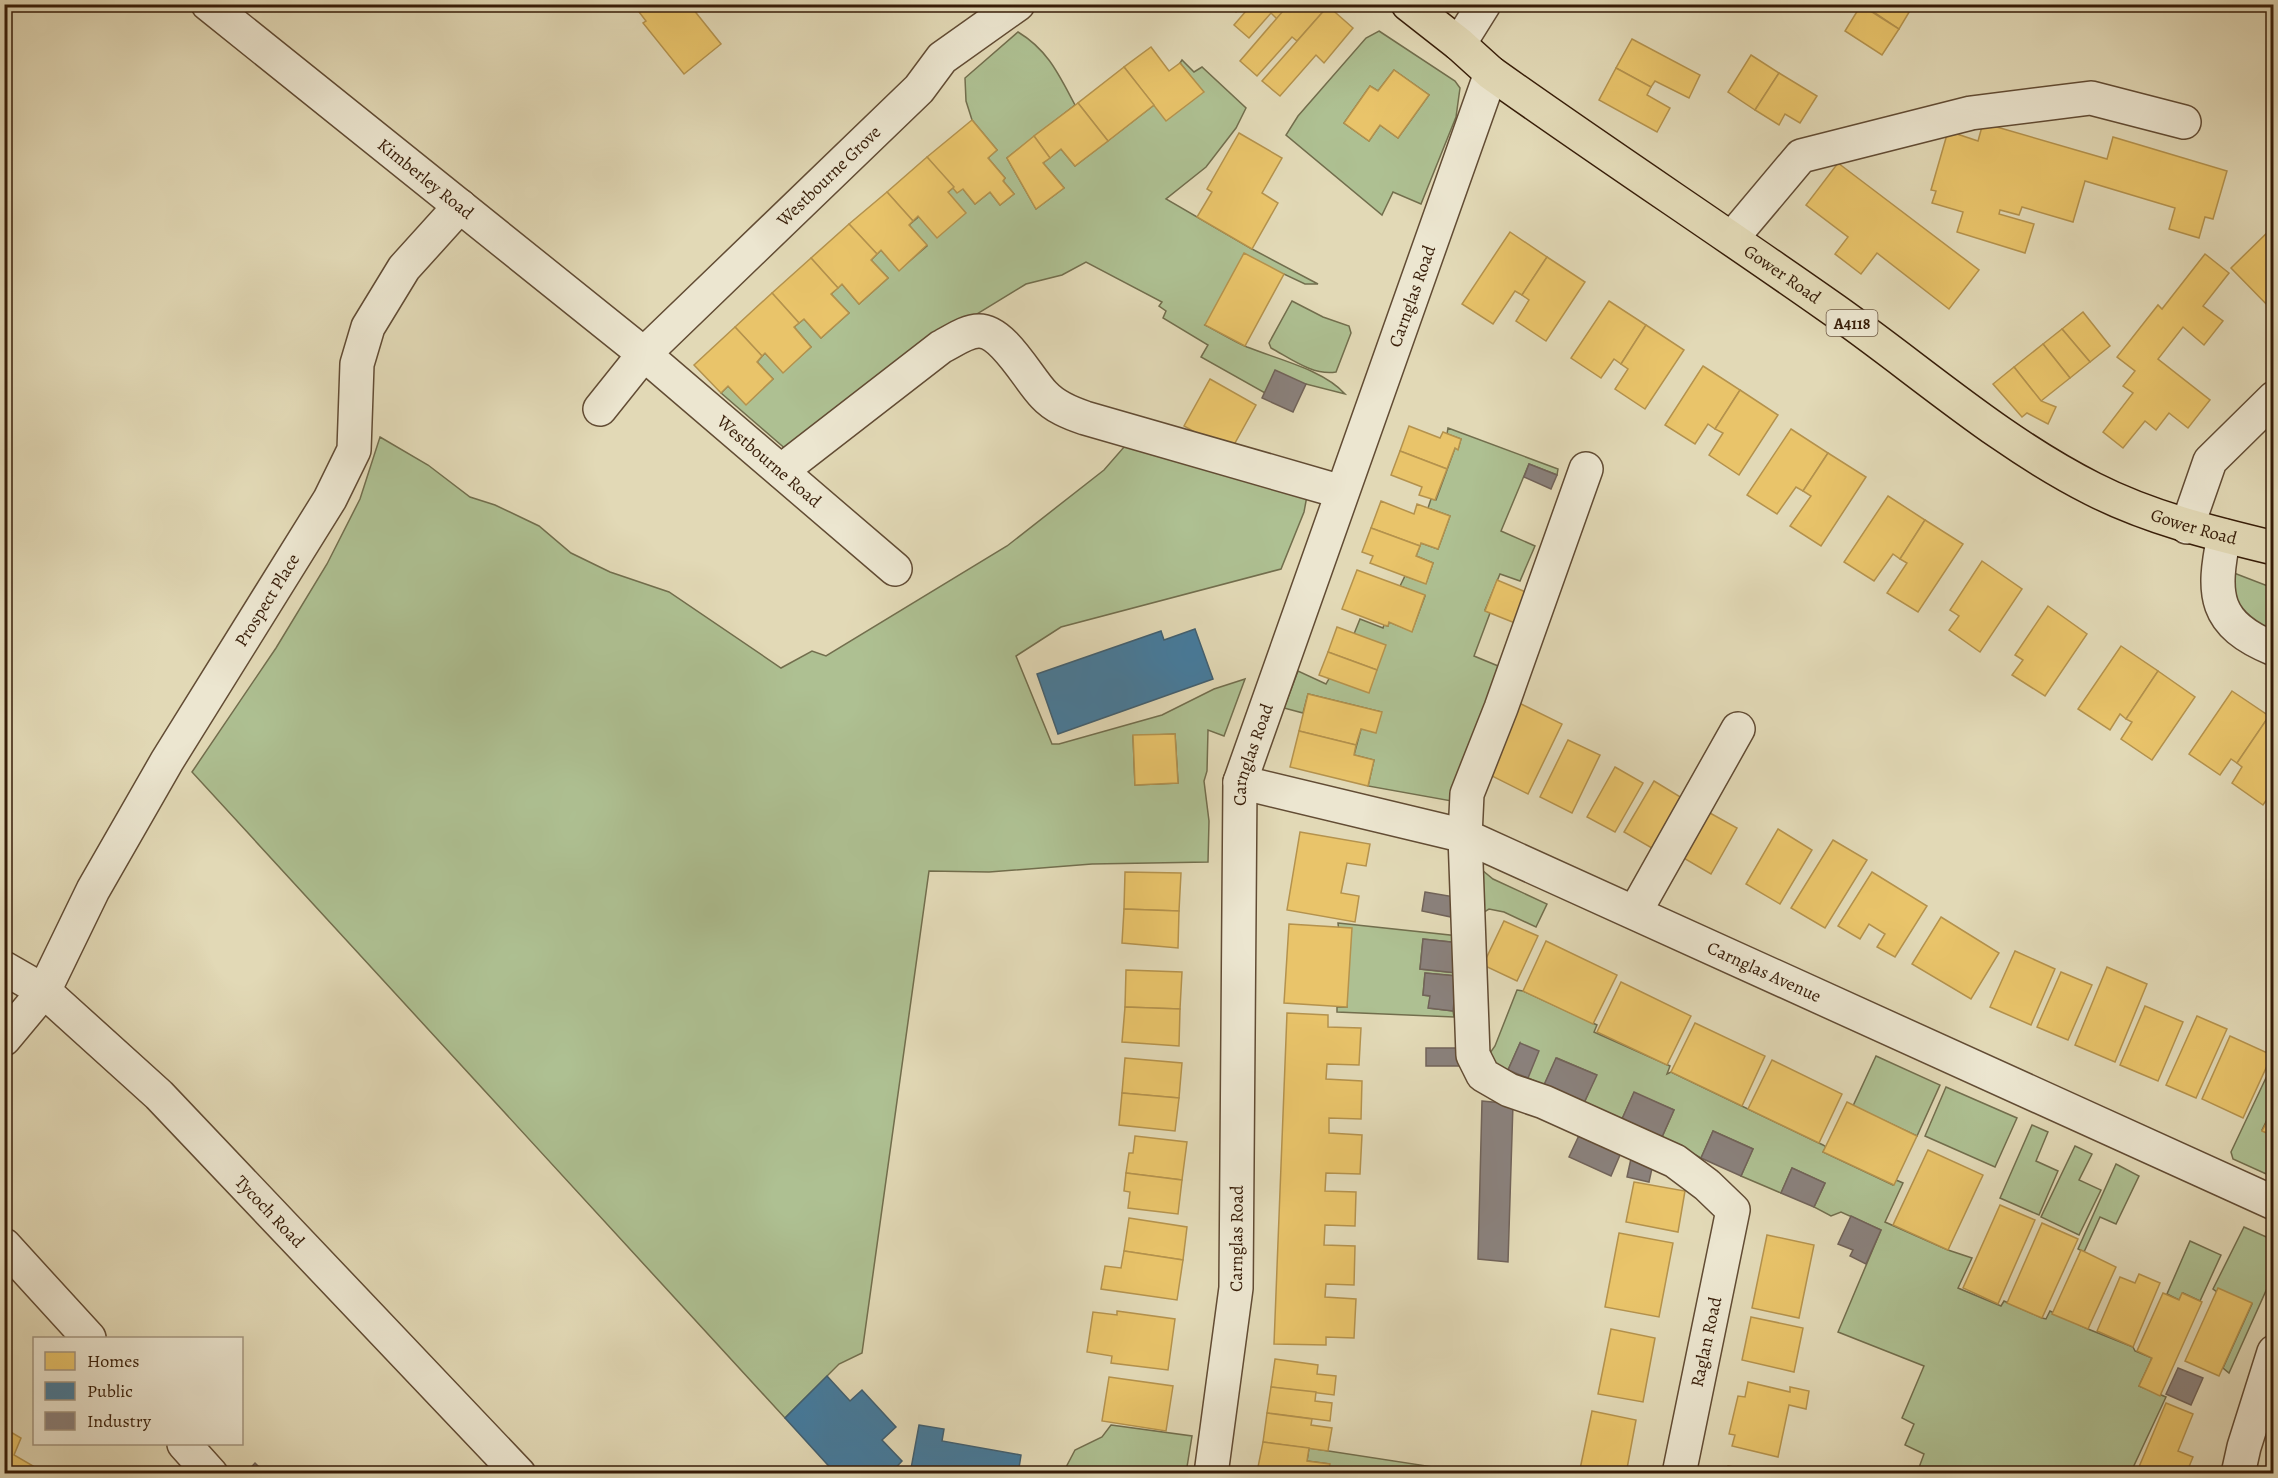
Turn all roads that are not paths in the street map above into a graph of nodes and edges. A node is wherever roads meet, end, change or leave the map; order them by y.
1 (208, 4) edge
2 (1018, 4) edge
3 (1408, 4) edge
4 (1484, 4) edge
5 (1459, 44) junction
6 (1491, 74) junction
7 (2184, 122) dead end
8 (460, 206) junction
9 (1732, 238) junction
10 (644, 354) junction
11 (2274, 398) edge
12 (600, 409) dead end
13 (1587, 469) dead end
14 (781, 471) junction
15 (1342, 492) junction
16 (2187, 527) junction
17 (2224, 536) junction
18 (2274, 548) edge
19 (895, 568) dead end
20 (2274, 650) edge
21 (1738, 729) dead end
22 (1240, 782) junction
23 (1465, 836) junction
24 (1635, 912) junction
25 (4, 968) edge
26 (44, 991) junction
27 (4, 1039) edge
28 (2274, 1203) edge
29 (4, 1245) edge
30 (88, 1337) edge
31 (2274, 1352) edge
32 (186, 1445) edge
33 (211, 1473) edge
34 (519, 1473) edge
35 (1211, 1473) edge
36 (1679, 1473) edge
37 (2238, 1473) edge

1 - 8 street, Kimberley Road
2 - 10 street, Westbourne Grove
3 - 5 main road, Gower Road / A4118
4 - 5 street
5 - 6 main road, Gower Road / A4118
6 - 9 main road, Gower Road / A4118
6 - 15 street, Carnglas Road
7 - 9 street
8 - 10 street, Kimberley Road
8 - 26 street, Prospect Place
9 - 16 main road, Gower Road / A4118
10 - 12 street, Westbourne Grove
10 - 14 street, Westbourne Road
11 - 16 street
13 - 23 street
14 - 15 street
14 - 19 street, Westbourne Road
15 - 22 street, Carnglas Road
16 - 17 main road, Gower Road / A4118
17 - 18 main road, Gower Road / A4118
17 - 20 street
21 - 24 street
22 - 23 street, Carnglas Avenue
22 - 35 street, Carnglas Road
23 - 24 street, Carnglas Avenue
23 - 36 street, Raglan Road
24 - 28 street, Carnglas Avenue
25 - 26 street, Tycoch Road
26 - 27 street, Prospect Place
26 - 34 street, Tycoch Road
29 - 30 street
31 - 37 street
32 - 33 street

